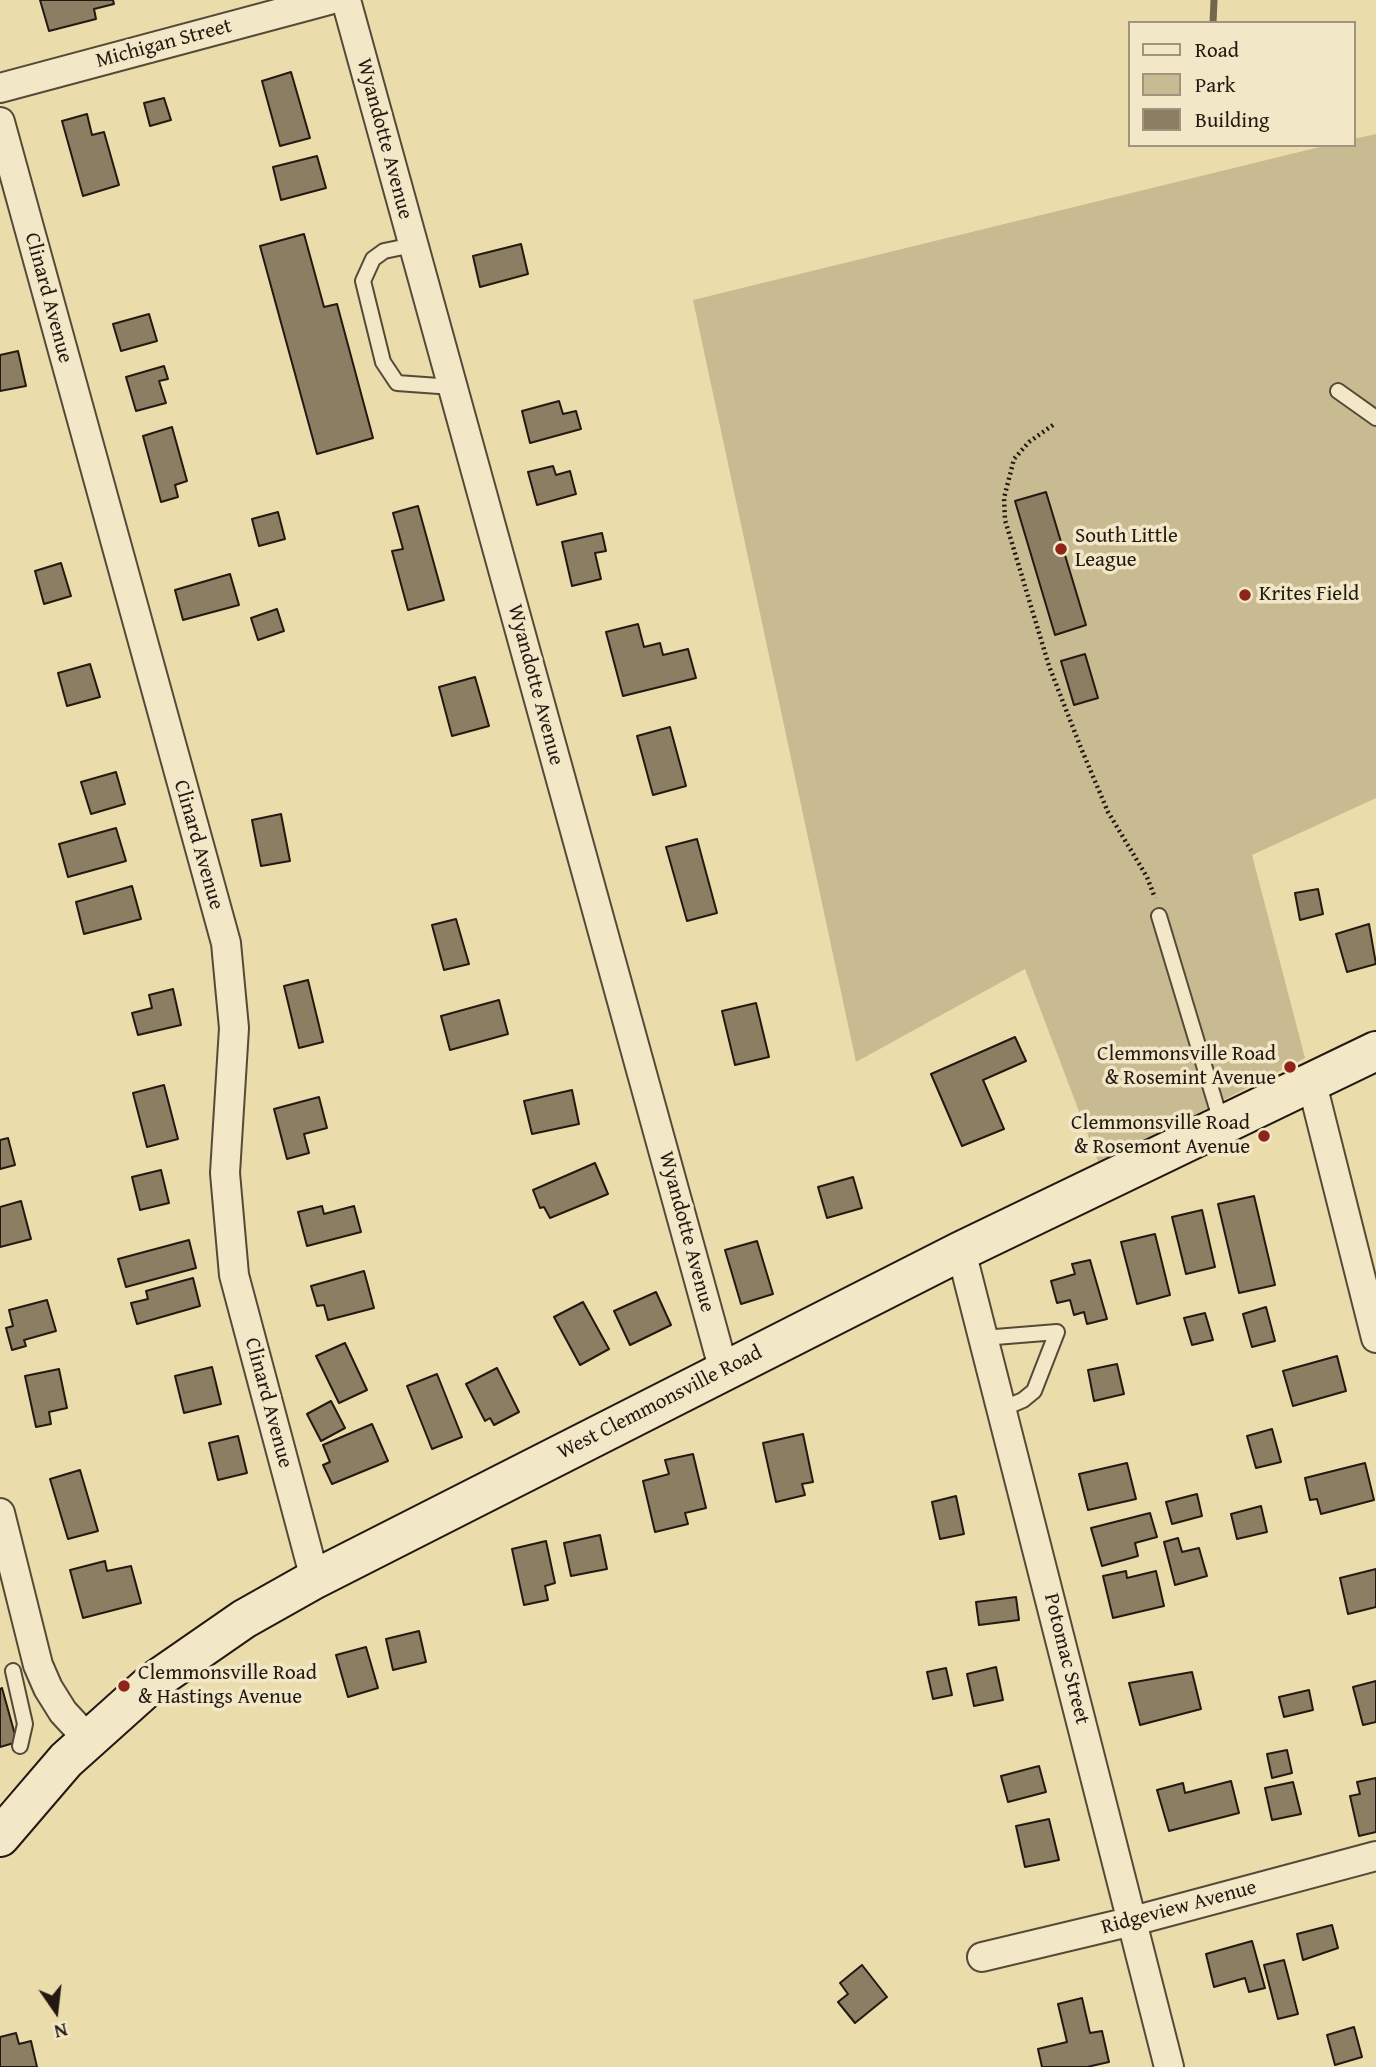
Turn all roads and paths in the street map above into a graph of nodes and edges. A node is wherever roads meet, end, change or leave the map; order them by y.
1 (328, 0) edge
2 (346, 0) edge
3 (0, 88) edge
4 (0, 122) edge
5 (413, 245) junction
6 (453, 387) junction
7 (1338, 391) dead end
8 (1376, 418) edge
9 (1053, 425) dead end
10 (1159, 916) joint
11 (1376, 1051) edge
12 (1312, 1084) junction
13 (1222, 1126) junction
14 (961, 1251) junction
15 (983, 1338) junction
16 (1376, 1338) edge
17 (724, 1371) junction
18 (1002, 1409) junction
19 (0, 1513) edge
20 (8, 1579) edge
21 (315, 1579) junction
22 (17, 1670) edge
23 (89, 1740) junction
24 (20, 1746) dead end
25 (0, 1837) edge
26 (1376, 1856) edge
27 (1133, 1921) junction
28 (982, 1957) dead end
29 (1169, 2067) edge

1 - 3 street, Michigan Street
2 - 5 street, Wyandotte Avenue
4 - 21 street, Clinard Avenue
5 - 6 street, Wyandotte Avenue
5 - 6 lane
6 - 17 street, Wyandotte Avenue
7 - 8 lane
9 - 10 path
10 - 13 lane
11 - 12 main road, West Clemmonsville Road
12 - 13 main road, West Clemmonsville Road
12 - 16 street
13 - 14 main road, West Clemmonsville Road
14 - 15 street, Potomac Street
14 - 17 main road, West Clemmonsville Road
15 - 18 street, Potomac Street
15 - 18 lane
17 - 21 main road, West Clemmonsville Road
18 - 27 street, Potomac Street
19 - 20 street
20 - 22 street
21 - 23 main road, West Clemmonsville Road
22 - 23 street
22 - 24 lane
23 - 25 main road, West Clemmonsville Road
26 - 27 street, Ridgeview Avenue
27 - 28 street, Ridgeview Avenue
27 - 29 street, Potomac Street

